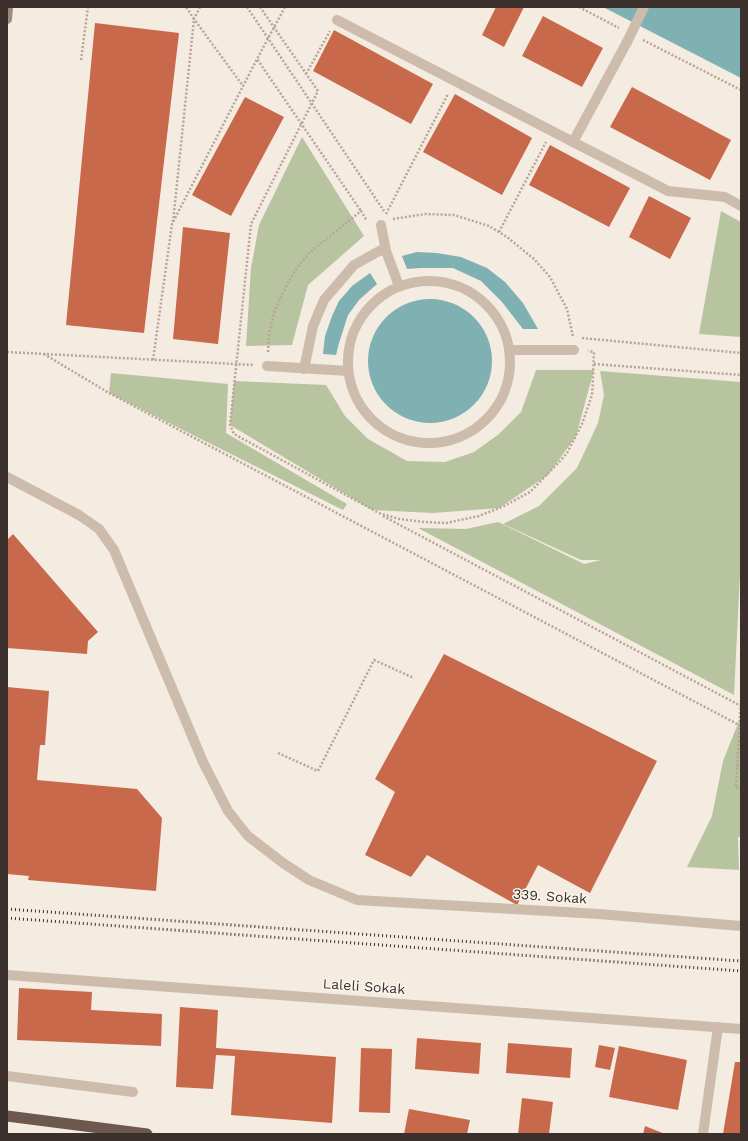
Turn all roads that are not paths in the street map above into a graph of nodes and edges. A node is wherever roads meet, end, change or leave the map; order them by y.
1 (8, 7) edge
2 (644, 7) edge
3 (7, 19) edge
4 (337, 20) road end
5 (573, 142) junction
6 (741, 206) edge
7 (381, 225) road end
8 (386, 251) junction
9 (399, 286) junction
10 (509, 350) junction
11 (574, 350) dead end
12 (267, 366) dead end
13 (304, 369) junction
14 (348, 371) junction
15 (7, 477) edge
16 (741, 926) edge
17 (7, 975) edge
18 (718, 1027) junction
19 (741, 1029) edge
20 (7, 1076) edge
21 (133, 1092) dead end
22 (7, 1116) edge
23 (147, 1134) edge
24 (703, 1134) edge

1 - 3 main road
2 - 5 street, bridge
4 - 5 street
5 - 6 street
7 - 8 street
8 - 9 street
8 - 13 street
9 - 10 street
9 - 14 street
10 - 11 street
10 - 14 street
12 - 13 street
13 - 14 street
15 - 16 street, 339. Sokak
17 - 18 street, Laleli Sokak
18 - 19 street, Laleli Sokak
18 - 24 street
20 - 21 street
22 - 23 highway

